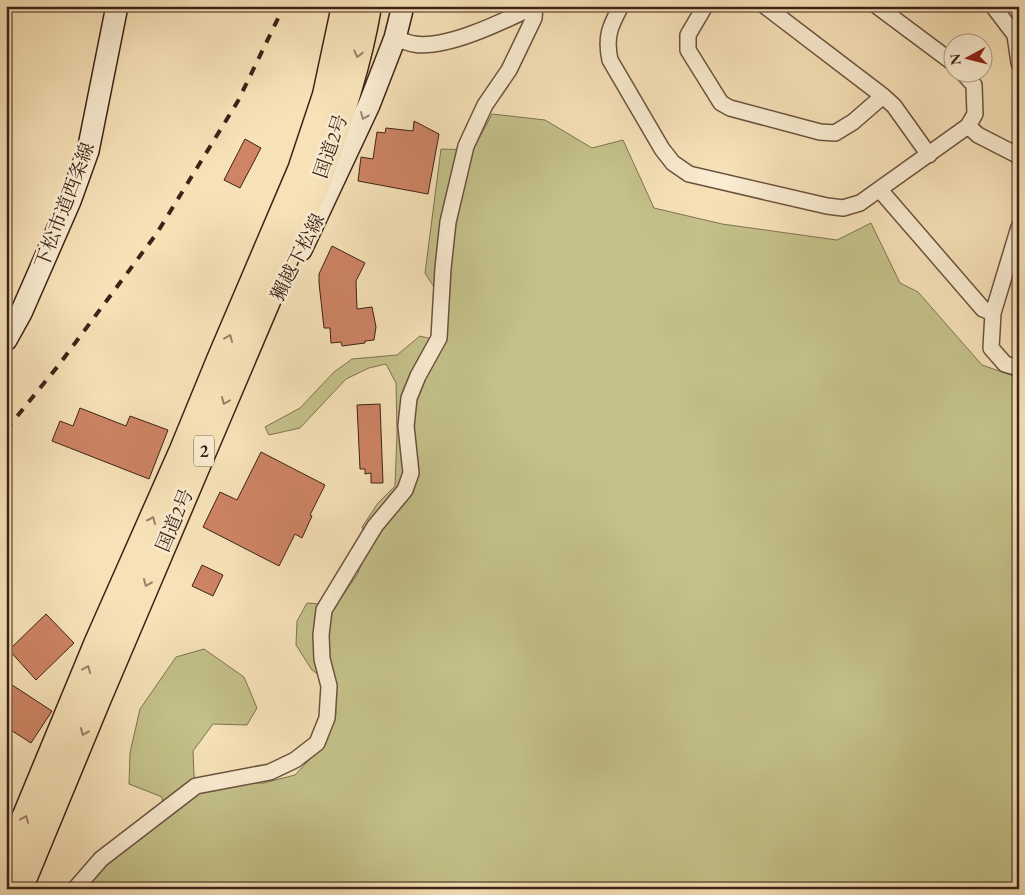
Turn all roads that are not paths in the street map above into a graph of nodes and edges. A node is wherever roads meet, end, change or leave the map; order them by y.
1 (117, 6) edge
2 (345, 6) edge
3 (368, 6) edge
4 (403, 6) edge
5 (535, 6) edge
6 (621, 6) edge
7 (705, 6) edge
8 (766, 6) edge
9 (877, 6) edge
10 (993, 6) edge
11 (395, 38) junction
12 (942, 55) edge
13 (1019, 63) edge
14 (971, 82) edge
15 (883, 96) junction
16 (968, 126) junction
17 (929, 155) junction
18 (1019, 156) edge
19 (880, 190) junction
20 (1019, 227) edge
21 (993, 313) junction
22 (6, 340) edge
23 (240, 366) junction
24 (1019, 368) edge
25 (6, 864) edge
26 (19, 889) edge
27 (75, 889) edge

1 - 22 main road, 下松市道西条線
25 -> 2 highway, 国道2号 / 2
3 -> 23 highway, 国道2号 / 2
4 - 11 main road, 獺越下松線
5 - 11 street
5 - 27 street
6 - 19 street
7 - 15 street
8 - 15 street
9 - 12 street
10 - 13 street
11 -> 23 main road, 獺越下松線
14 - 16 street
15 - 17 street
16 - 17 street
16 - 18 street
17 - 19 street
19 - 21 street
20 - 21 street
21 - 24 street
23 -> 26 highway, 国道2号 / 2

